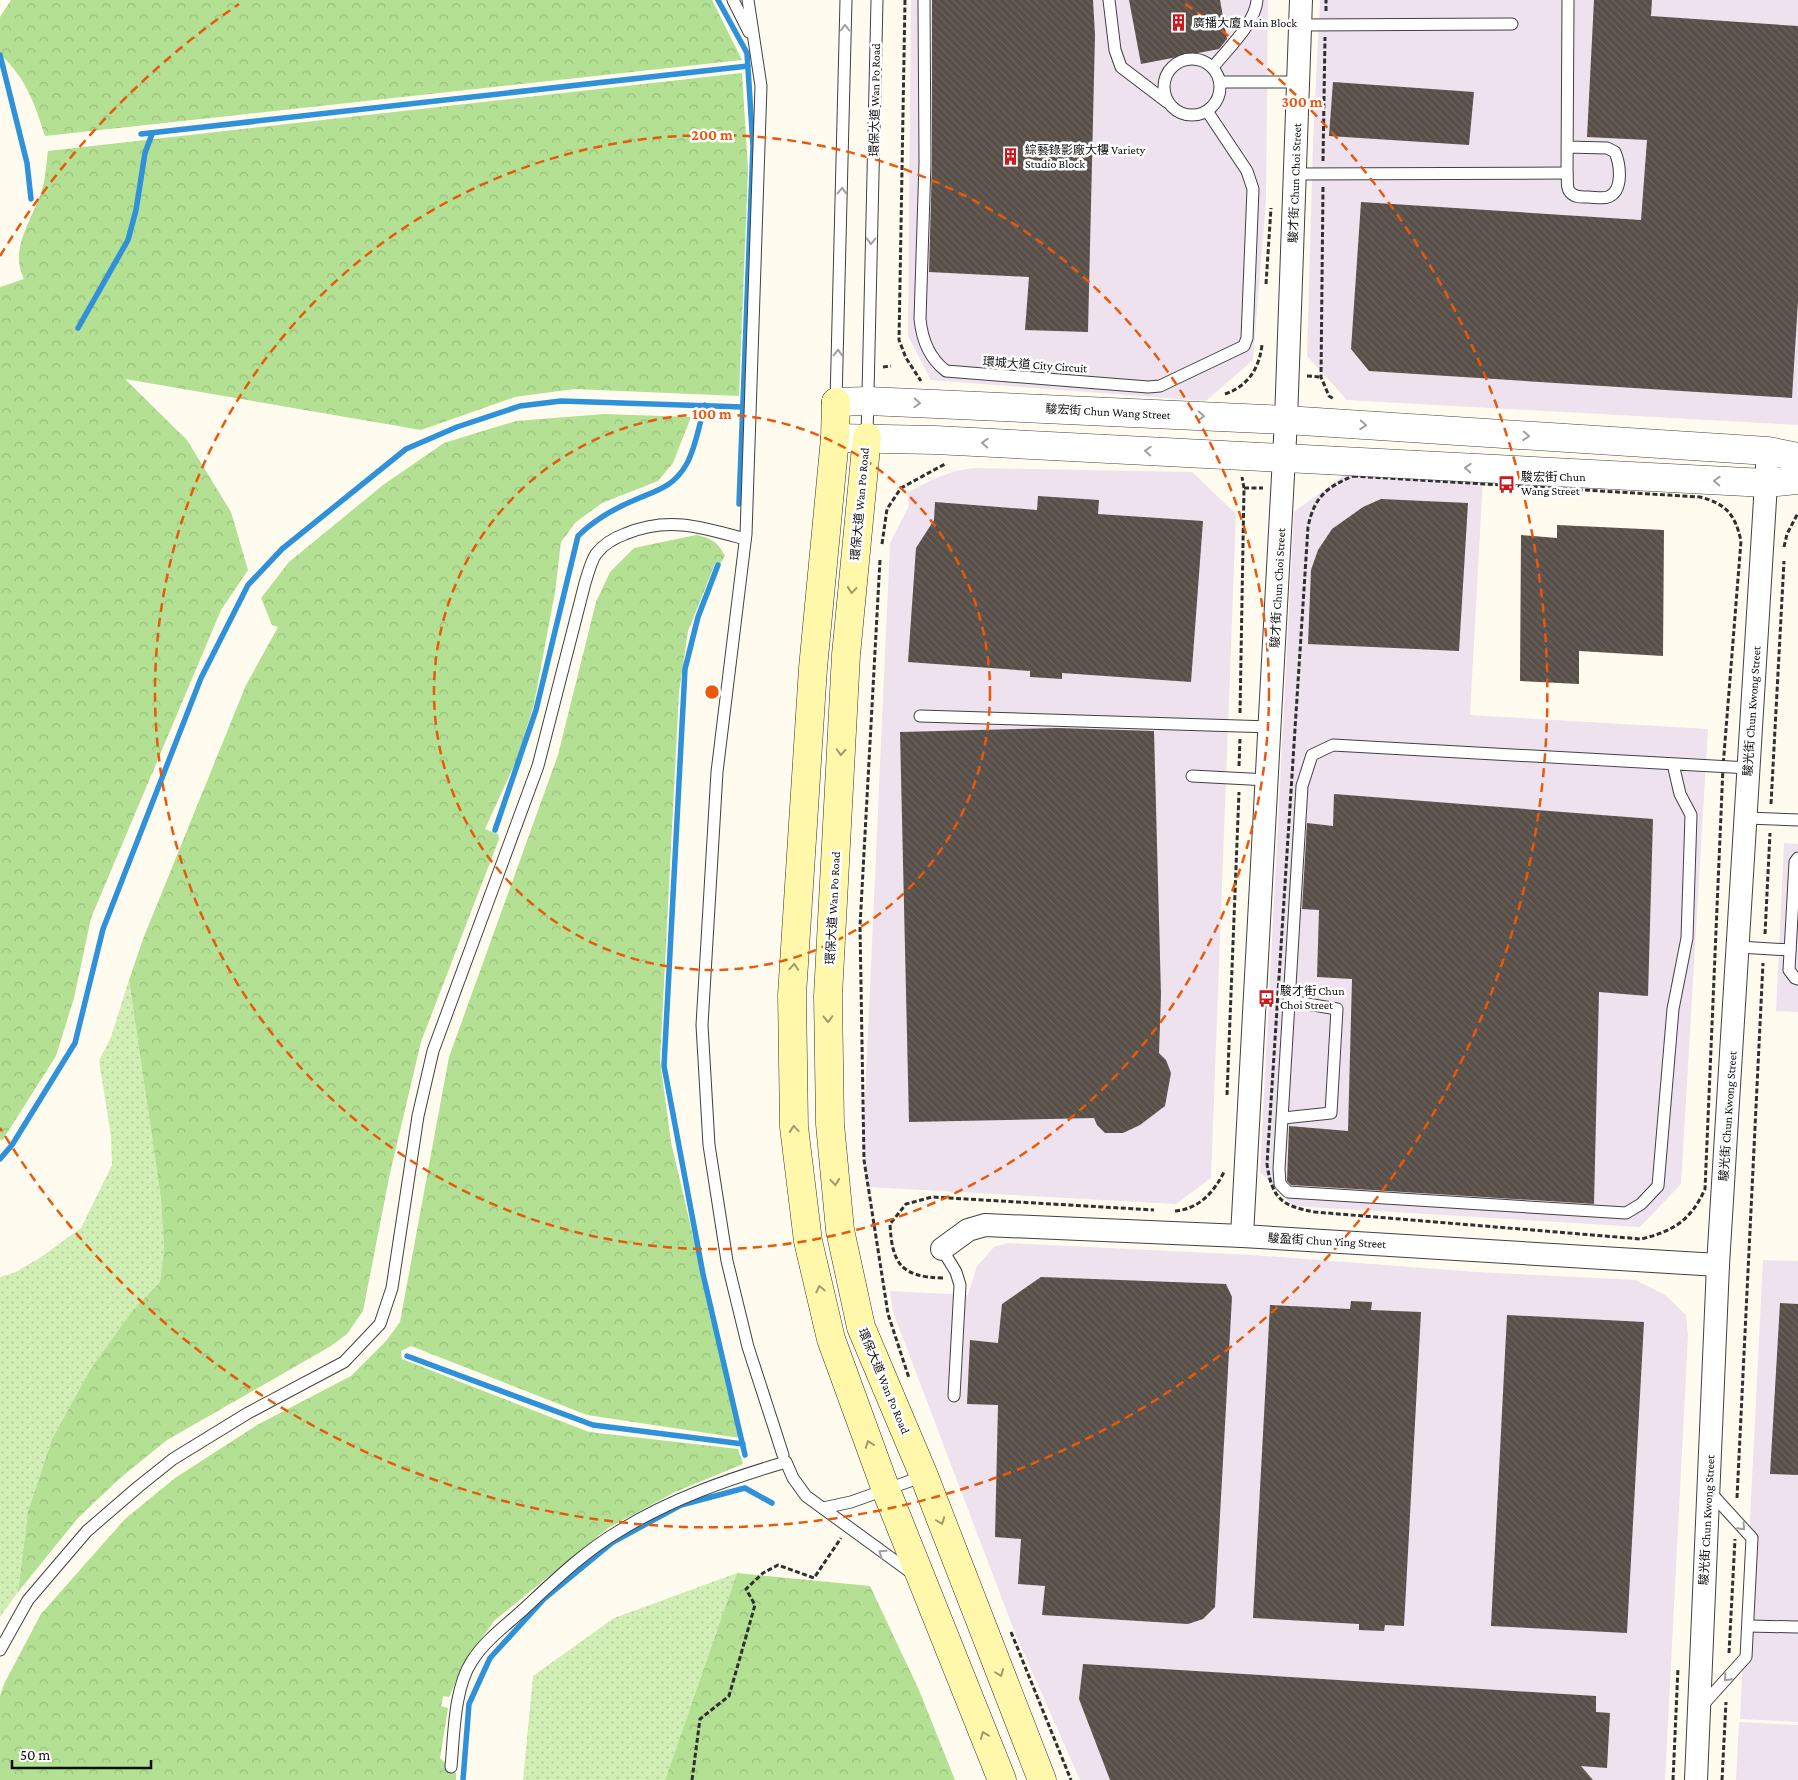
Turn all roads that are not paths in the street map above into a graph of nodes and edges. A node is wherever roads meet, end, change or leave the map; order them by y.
1 (733, 0) edge
2 (748, 0) edge
3 (846, 0) edge
4 (877, 0) edge
5 (924, 0) edge
6 (1109, 0) edge
7 (1258, 0) edge
8 (1301, 0) edge
9 (1568, 0) edge
10 (1512, 24) dead end
11 (1302, 25) junction
12 (755, 43) junction
13 (1213, 67) junction
14 (1220, 82) junction
15 (1299, 82) junction
16 (1169, 103) junction
17 (1207, 111) junction
18 (1567, 147) junction
19 (1567, 173) junction
20 (1296, 174) junction
21 (868, 401) junction
22 (836, 402) junction
23 (1286, 420) junction
24 (866, 437) junction
25 (835, 438) junction
26 (1768, 451) junction
27 (1798, 457) edge
28 (1284, 458) junction
29 (1798, 480) edge
30 (1766, 483) junction
31 (745, 540) junction
32 (920, 716) dead end
33 (1271, 727) junction
34 (1673, 764) junction
35 (1749, 768) junction
36 (1192, 776) dead end
37 (1268, 780) junction
38 (1746, 818) junction
39 (1798, 820) edge
40 (1798, 858) edge
41 (1739, 947) junction
42 (1790, 950) junction
43 (1798, 979) edge
44 (1290, 1001) junction
45 (1283, 1118) junction
46 (1242, 1236) junction
47 (942, 1249) joint
48 (1718, 1265) junction
49 (954, 1396) dead end
50 (783, 1455) dead end
51 (924, 1476) junction
52 (886, 1490) junction
53 (1708, 1491) junction
54 (823, 1508) junction
55 (922, 1580) junction
56 (1748, 1626) junction
57 (1797, 1627) dead end
58 (0, 1650) edge
59 (1699, 1709) junction
60 (451, 1767) dead end
61 (1002, 1780) edge
62 (1042, 1780) edge
63 (1696, 1780) edge

1 - 12 lane
2 - 12 lane
22 -> 3 lane
4 -> 21 lane, 環保大道 Wan Po Road
5 - 17 lane, 環城大道 City Circuit
6 - 16 lane
7 - 13 lane
8 - 11 street, 駿才街 Chun Choi Street
9 - 18 lane
10 - 11 lane
11 - 15 street, 駿才街 Chun Choi Street
12 - 31 lane
13 - 14 lane
13 - 16 lane
14 - 15 lane
14 - 17 lane
15 - 20 street, 駿才街 Chun Choi Street
16 - 17 lane
18 - 19 lane
18 - 19 lane
19 - 20 lane
20 - 23 street, 駿才街 Chun Choi Street
21 - 22 street, 駿宏街 Chun Wang Street
21 -> 23 street, 駿宏街 Chun Wang Street
21 - 24 lane, 環保大道 Wan Po Road
22 - 25 main road
23 -> 26 street, 駿宏街 Chun Wang Street
23 - 28 street, 駿才街 Chun Choi Street
24 - 25 street
28 -> 24 street
24 -> 51 main road, 環保大道 Wan Po Road
52 -> 25 main road
26 - 27 street, 駿宏街 Chun Wang Street
26 - 30 street, 駿光街 Chun Kwong Street
30 -> 28 street
28 - 33 street, 駿才街 Chun Choi Street
29 - 30 street
30 - 35 street, 駿光街 Chun Kwong Street
31 - 50 lane
31 - 58 lane
32 - 33 lane
33 - 37 street, 駿才街 Chun Choi Street
34 - 35 lane
34 - 44 lane
34 - 45 lane
35 - 38 street, 駿光街 Chun Kwong Street
36 - 37 lane
37 - 46 street, 駿才街 Chun Choi Street
38 - 39 lane
38 - 41 street, 駿光街 Chun Kwong Street
40 - 42 lane
41 - 42 lane
41 - 48 street, 駿光街 Chun Kwong Street
42 - 43 lane
44 - 45 lane
44 - 45 lane
46 - 47 street, 駿盈街 Chun Ying Street
46 - 48 street, 駿盈街 Chun Ying Street
47 - 49 lane
48 - 53 street, 駿光街 Chun Kwong Street
51 - 52 lane
51 -> 62 main road, 環保大道 Wan Po Road
52 - 54 lane
52 - 55 main road
53 -> 56 lane
53 - 59 street, 駿光街 Chun Kwong Street
55 -> 54 lane
54 - 60 lane
61 -> 55 main road
56 - 57 lane
56 - 59 lane
59 - 63 street, 駿光街 Chun Kwong Street

